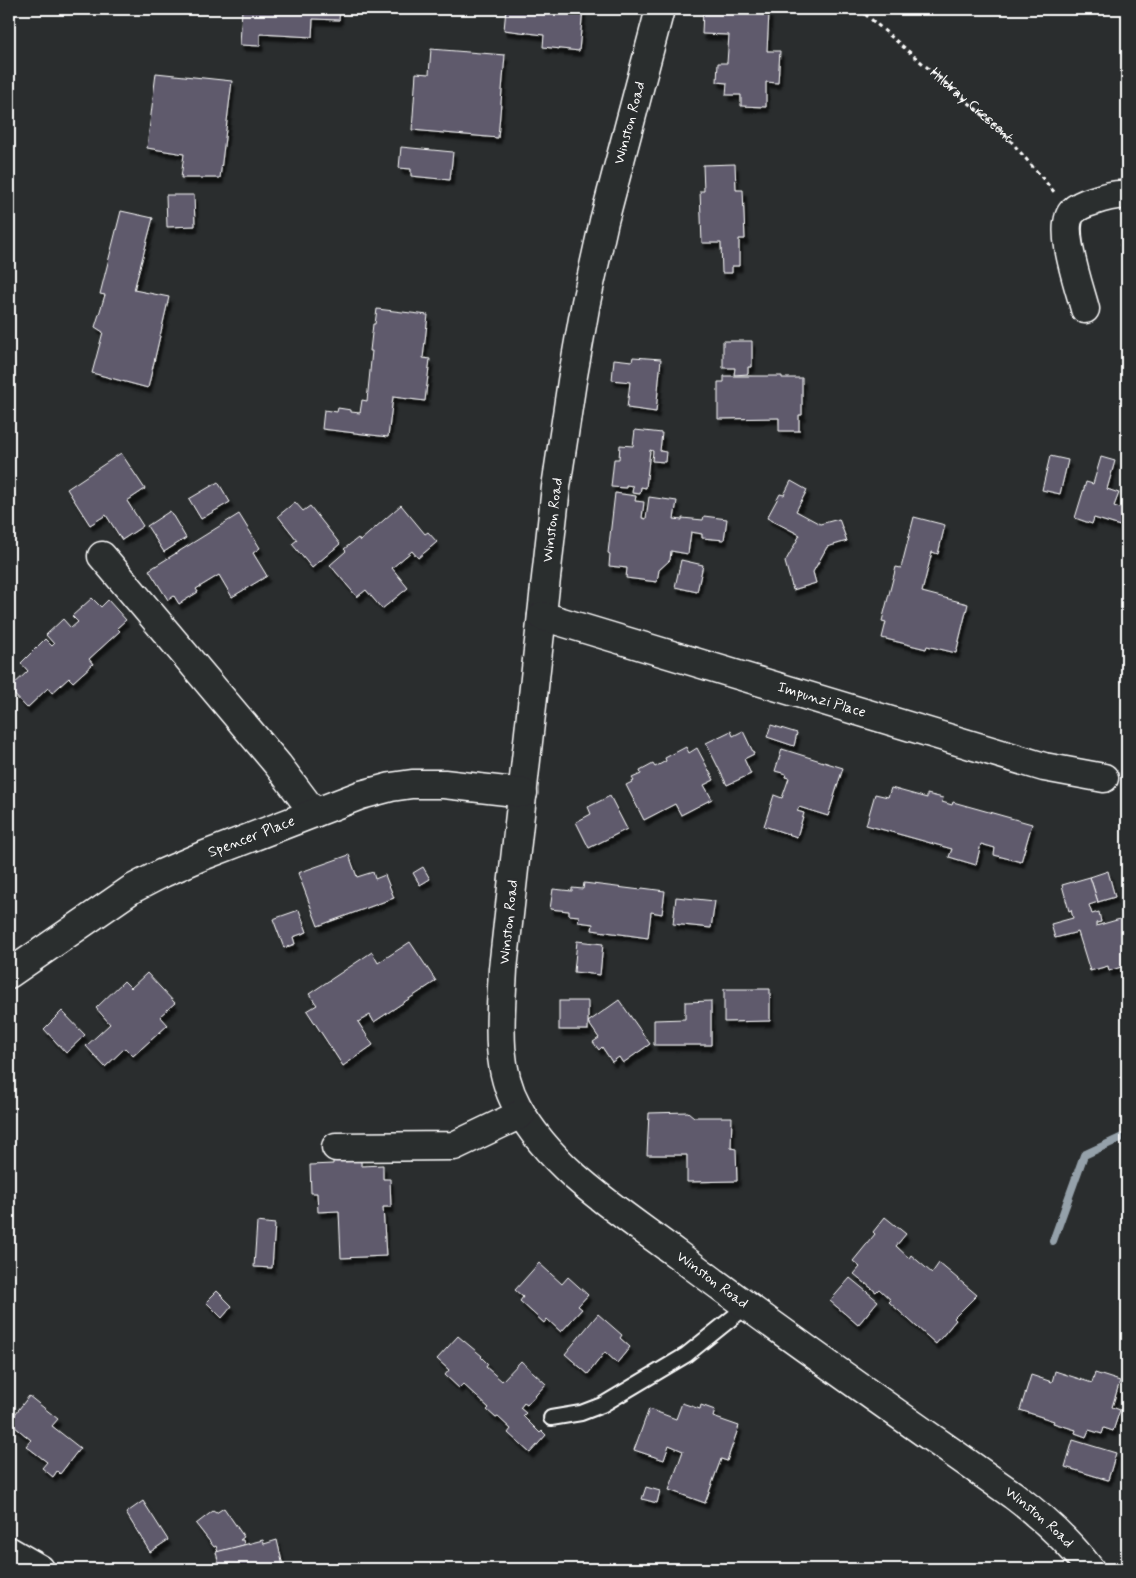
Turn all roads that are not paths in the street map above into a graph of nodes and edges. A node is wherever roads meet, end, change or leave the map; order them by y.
1 (660, 9) edge
2 (1127, 195) edge
3 (1085, 309) dead end
4 (102, 556) dead end
5 (542, 616) junction
6 (1104, 778) dead end
7 (523, 792) junction
8 (314, 813) junction
9 (9, 974) edge
10 (522, 1114) junction
11 (336, 1147) dead end
12 (747, 1306) junction
13 (551, 1418) dead end
14 (9, 1551) edge
15 (40, 1569) edge
16 (1090, 1569) edge

1 - 5 street, Winston Road
2 - 3 street
4 - 8 street
5 - 6 street, Impunzi Place
5 - 7 street, Winston Road
7 - 8 street, Spencer Place
7 - 10 street, Winston Road
8 - 9 street, Spencer Place
10 - 11 street
10 - 12 street, Winston Road
12 - 13 lane
12 - 16 street, Winston Road
14 - 15 street

